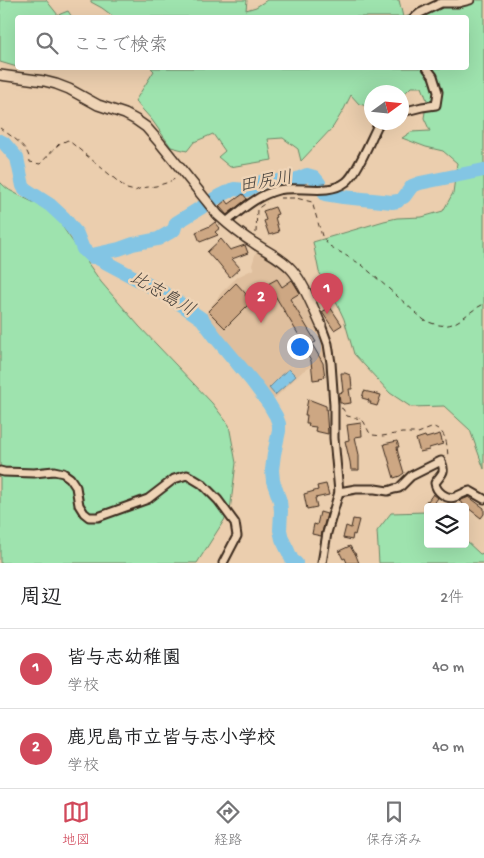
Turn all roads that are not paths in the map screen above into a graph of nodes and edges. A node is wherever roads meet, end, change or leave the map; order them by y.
1 (470, 0) edge
2 (442, 2) edge
3 (418, 15) edge
4 (428, 70) edge
5 (0, 74) edge
6 (409, 110) edge
7 (375, 130) edge
8 (226, 222) junction
9 (321, 325) joint
10 (0, 471) edge
11 (339, 492) junction
12 (484, 499) edge
13 (223, 563) edge
14 (322, 563) edge

1 - 2 street
2 - 3 street
4 - 6 street
5 - 8 street
7 - 8 street
8 - 9 street
9 - 11 street
10 - 13 street
11 - 12 street
11 - 14 street

